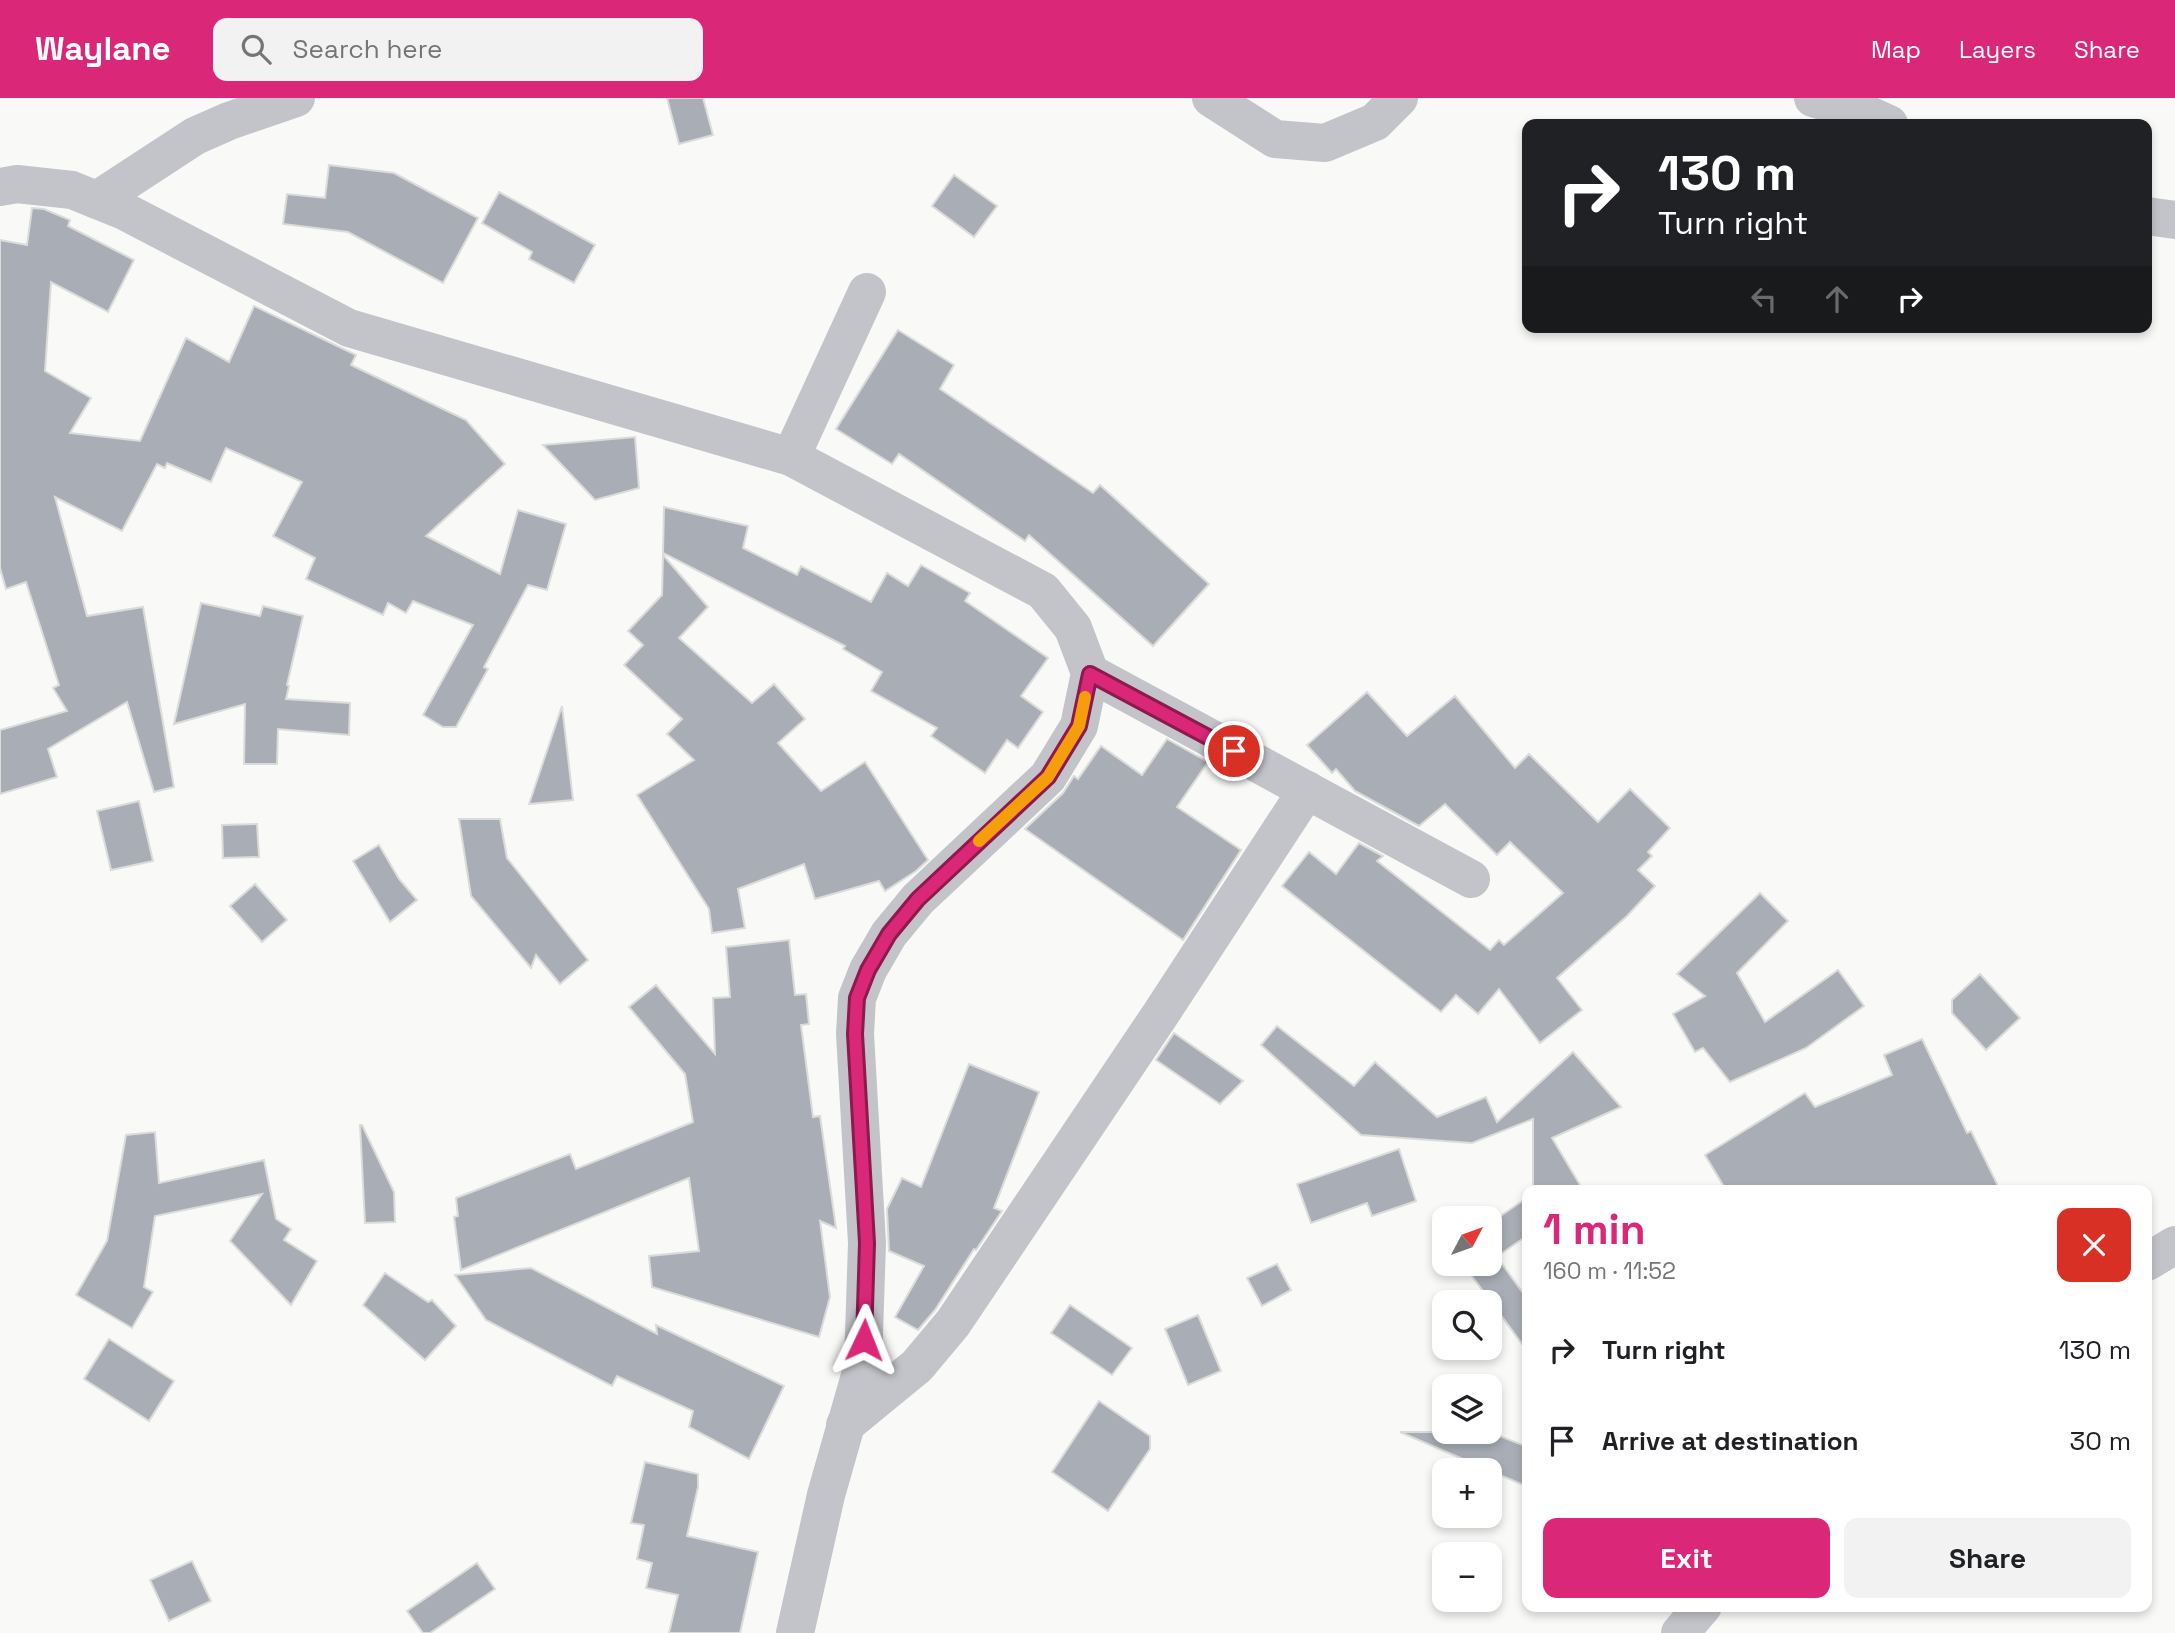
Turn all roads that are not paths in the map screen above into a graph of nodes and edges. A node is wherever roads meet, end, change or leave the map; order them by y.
1 (296, 98) edge
2 (1210, 98) edge
3 (1399, 98) edge
4 (1813, 98) edge
5 (1878, 119) edge
6 (0, 187) edge
7 (97, 200) junction
8 (2152, 217) edge
9 (2175, 220) edge
10 (867, 292) dead end
11 (791, 457) junction
12 (1090, 674) junction
13 (1307, 790) junction
14 (1471, 879) dead end
15 (2175, 1245) edge
16 (2152, 1259) edge
17 (845, 1425) junction
18 (1698, 1612) edge
19 (794, 1633) edge
20 (1680, 1633) edge

1 - 7 street
2 - 3 street
4 - 5 street
6 - 7 street
7 - 11 street
8 - 9 street
10 - 11 street
11 - 12 street
12 - 13 street
12 - 17 street
13 - 14 street
13 - 17 street
15 - 16 street
17 - 19 street
18 - 20 street

